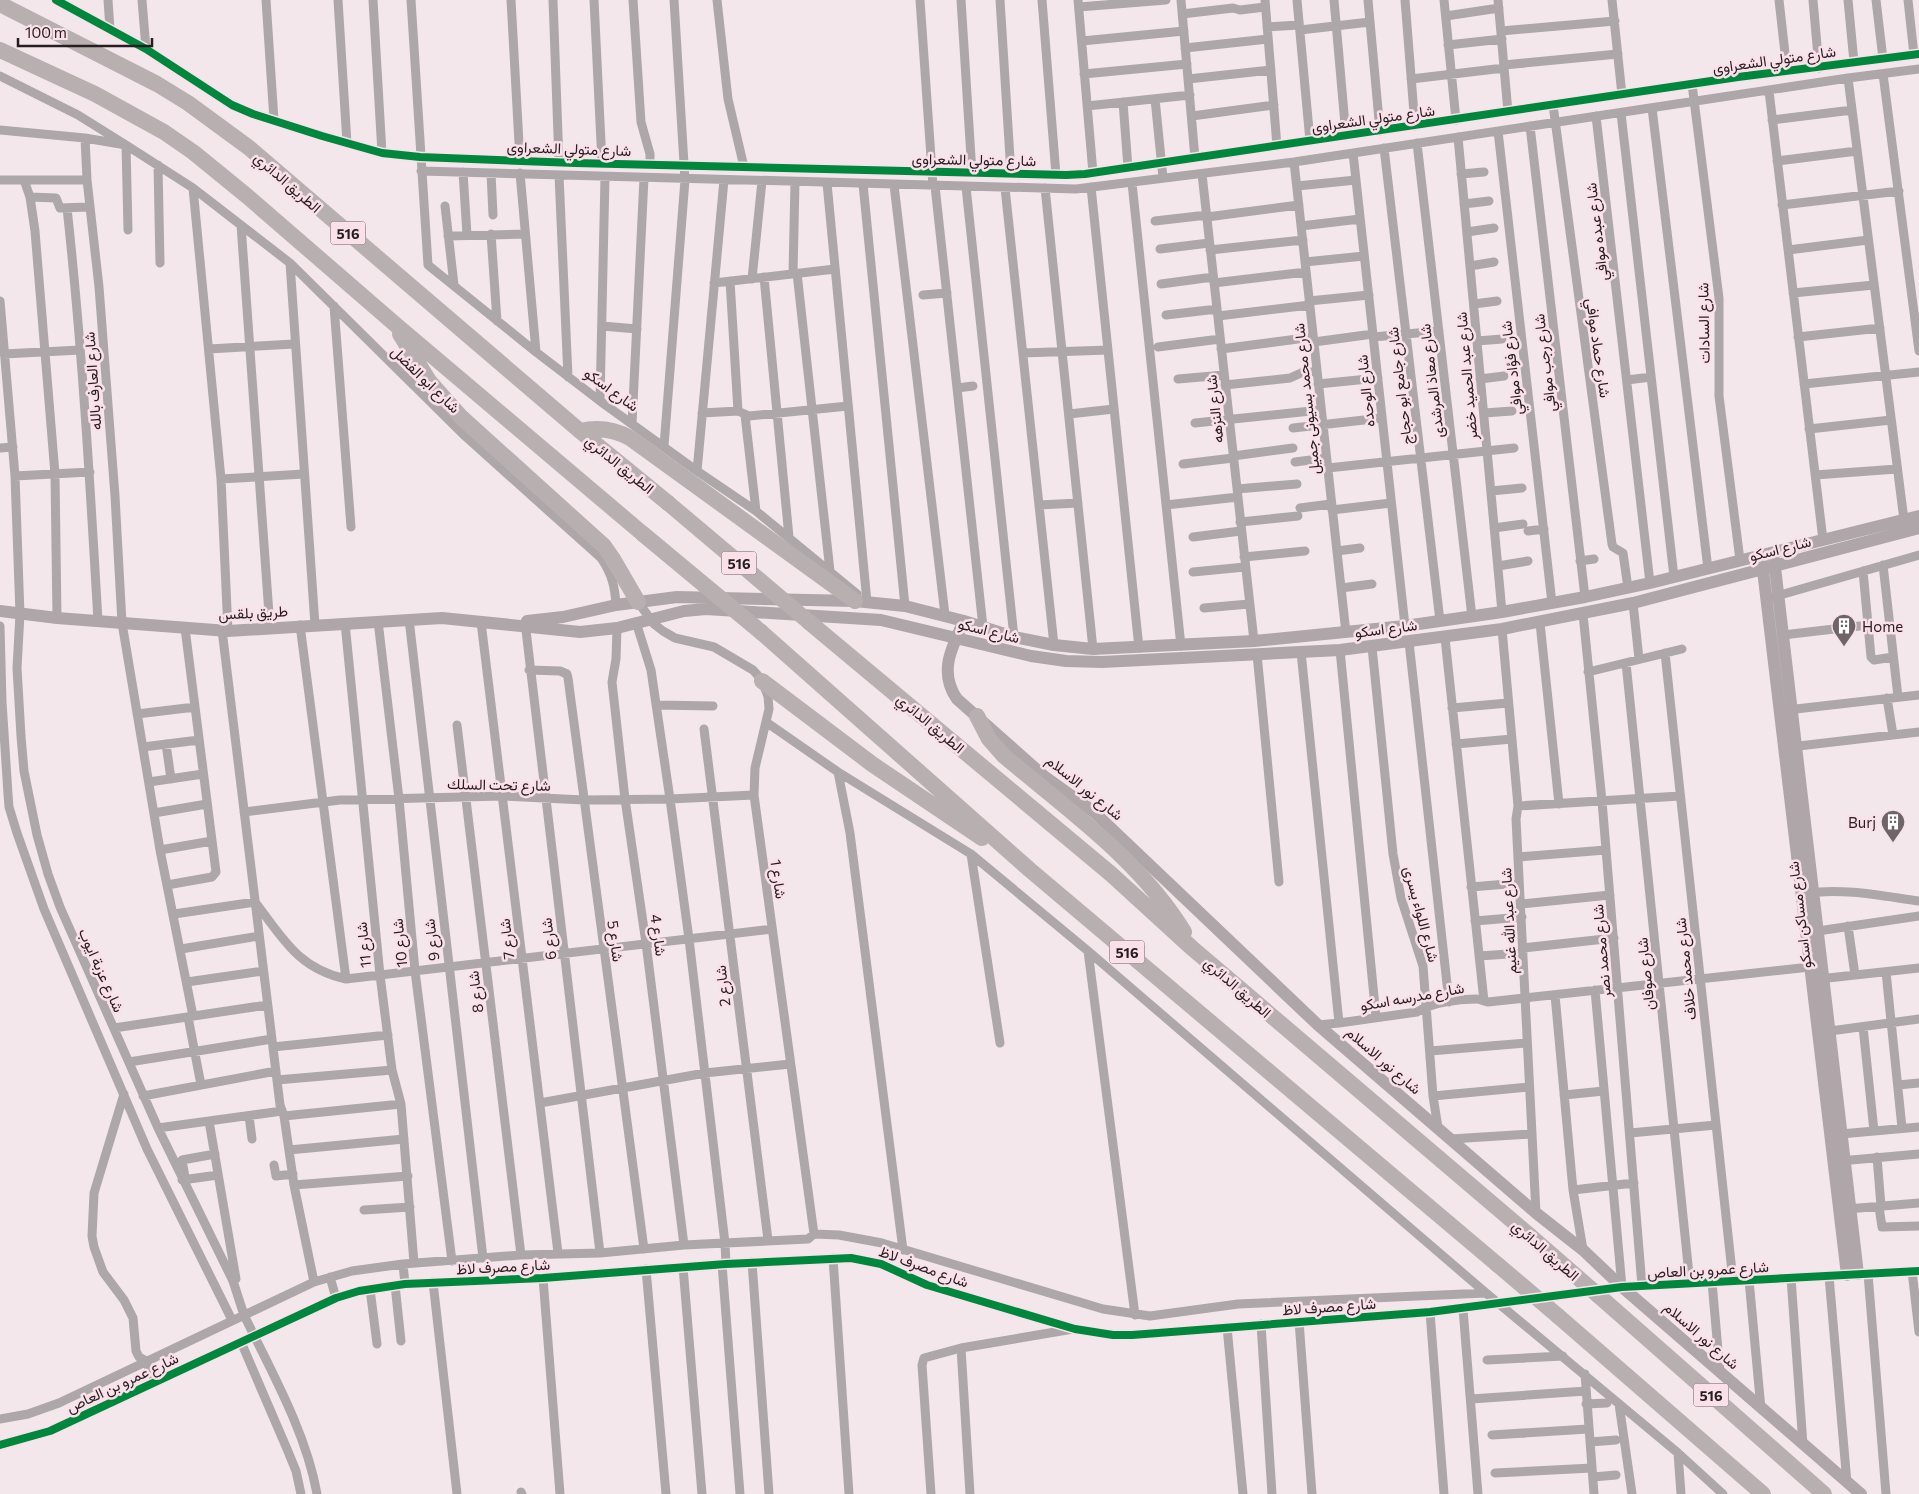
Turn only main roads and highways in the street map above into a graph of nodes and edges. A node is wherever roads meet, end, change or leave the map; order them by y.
1 (0, 4) edge
2 (0, 50) edge
3 (396, 325) junction
4 (580, 431) junction
5 (1919, 516) edge
6 (1919, 528) edge
7 (1767, 553) junction
8 (1768, 567) junction
9 (1772, 598) junction
10 (861, 601) junction
11 (638, 602) junction
12 (0, 611) edge
13 (964, 620) junction
14 (525, 624) junction
15 (956, 638) junction
16 (762, 681) road end
17 (1785, 710) junction
18 (977, 716) junction
19 (1030, 870) junction
20 (1807, 893) junction
21 (1192, 948) junction
22 (1818, 979) junction
23 (1830, 1083) junction
24 (1839, 1161) junction
25 (1858, 1274) road end
26 (1763, 1494) edge
27 (1824, 1494) edge
28 (1861, 1494) edge

1 - 4 highway, الطريق الدائري / 516
2 - 3 highway, 516
3 - 11 highway
3 - 19 highway, 516, bridge
4 - 10 highway
4 - 21 highway, الطريق الدائري / 516, bridge
5 - 7 main road, شارع اسكو
6 - 8 main road, شارع اسكو
7 - 8 main road, شارع مساكن اسكو
7 - 13 main road, شارع اسكو
8 - 9 main road, شارع مساكن اسكو
8 - 15 main road, شارع اسكو
9 - 17 main road, شارع مساكن اسكو
9 - 17 main road, شارع مساكن اسكو
10 - 11 main road
10 - 13 main road, شارع اسكو
11 - 14 main road
12 - 14 main road, طريق بلقس
13 - 15 main road, شارع نور الاسلام
14 - 15 main road, شارع اسكو
15 - 18 main road, شارع نور الاسلام
16 - 19 highway
17 - 20 main road, شارع مساكن اسكو
18 - 21 highway
18 - 28 main road, شارع نور الاسلام
19 - 26 highway, 516, bridge
20 - 22 main road, شارع مساكن اسكو
20 - 22 main road, شارع مساكن اسكو
21 - 27 highway, الطريق الدائري / 516, bridge
22 - 23 main road, شارع مساكن اسكو
22 - 23 main road, شارع مساكن اسكو
23 - 24 main road, شارع مساكن اسكو
23 - 24 main road, شارع مساكن اسكو
24 - 25 main road, شارع مساكن اسكو

